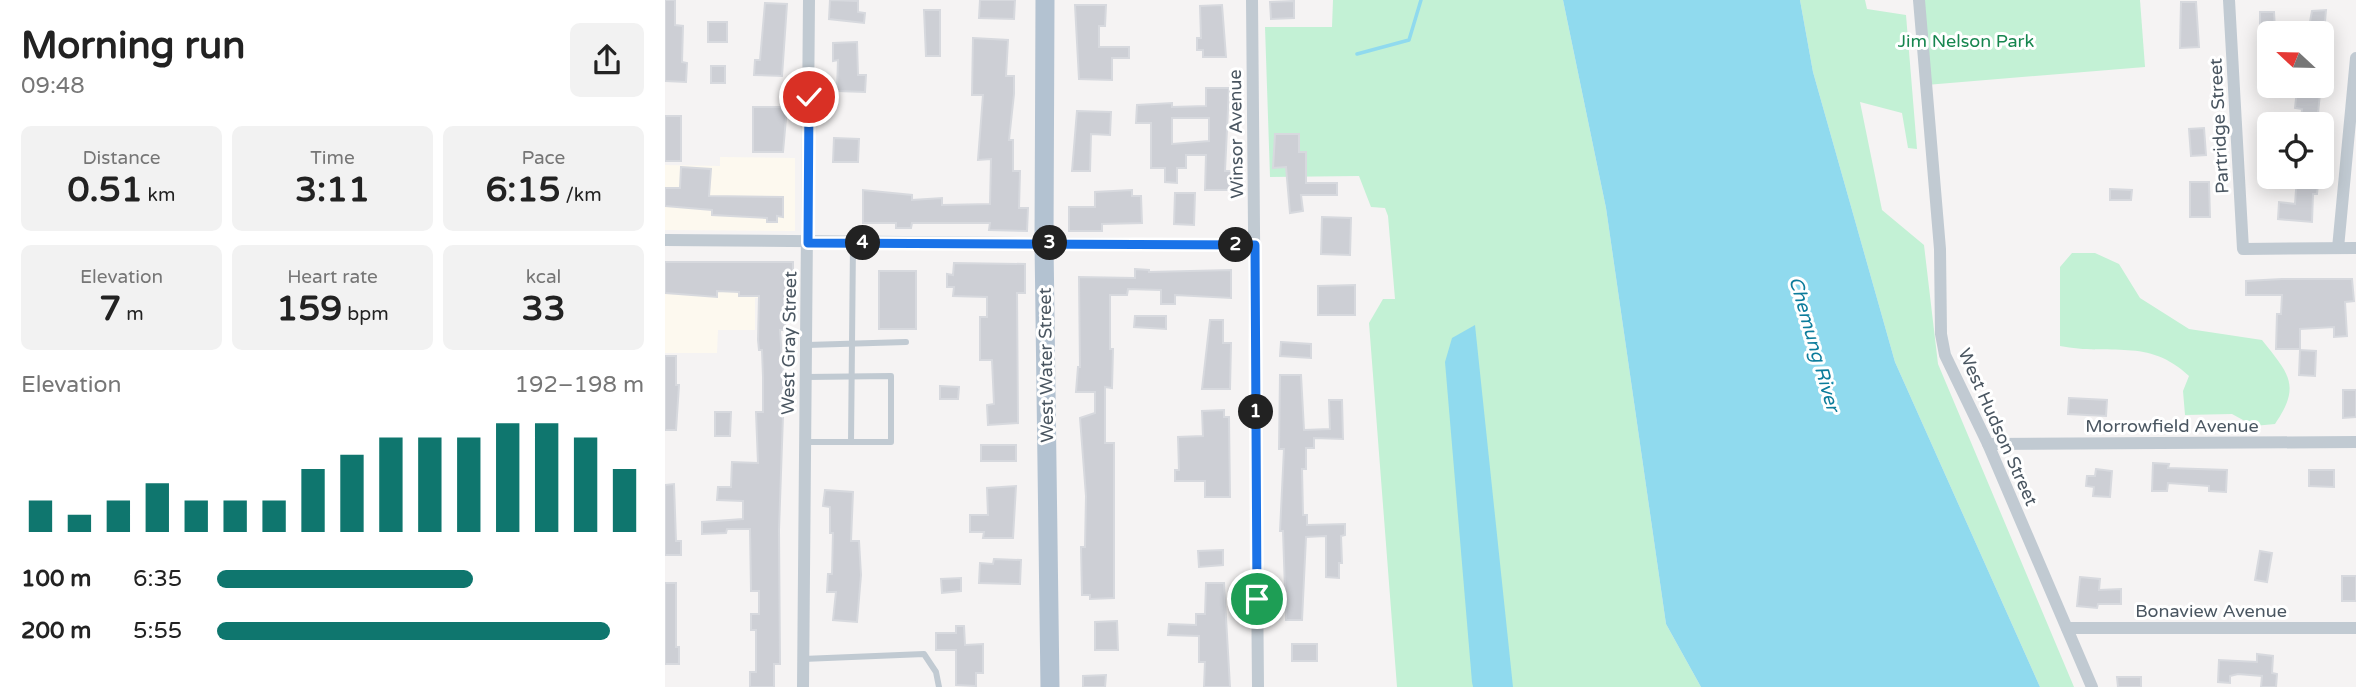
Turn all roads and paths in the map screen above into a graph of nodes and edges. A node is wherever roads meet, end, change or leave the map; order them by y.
1 (809, 0) edge
2 (1045, 0) edge
3 (1252, 0) edge
4 (1919, 0) edge
5 (2229, 0) edge
6 (2356, 58) edge
7 (665, 240) edge
8 (808, 243) junction
9 (853, 243) junction
10 (1044, 243) junction
11 (1255, 245) junction
12 (2338, 248) junction
13 (2356, 248) edge
14 (907, 342) dead end
15 (852, 344) junction
16 (807, 345) junction
17 (806, 377) junction
18 (852, 377) junction
19 (806, 442) junction
20 (851, 442) junction
21 (2356, 442) edge
22 (1988, 444) junction
23 (2067, 628) junction
24 (2356, 628) edge
25 (803, 659) junction
26 (803, 687) edge
27 (939, 687) edge
28 (1050, 687) edge
29 (1258, 687) edge
30 (2092, 687) edge

1 - 8 street, West Gray Street
2 - 10 main road, West Water Street
3 - 11 street, Winsor Avenue
4 - 22 street, West Hudson Street
5 - 12 street, Partridge Street
6 - 12 street
7 - 8 street
8 - 9 street
8 - 16 street, West Gray Street
9 - 10 street
9 - 15 lane
10 - 11 street
10 - 28 main road, West Water Street
11 - 29 street, Winsor Avenue
12 - 13 street
14 - 15 lane
15 - 16 lane
15 - 18 lane
16 - 17 street, West Gray Street
17 - 18 lane
17 - 19 street, West Gray Street
18 - 20 lane
18 - 20 lane
19 - 20 lane
19 - 25 street, West Gray Street
21 - 22 street, Morrowfield Avenue
22 - 23 street, West Hudson Street
23 - 24 street, Bonaview Avenue
23 - 30 street, West Hudson Street
25 - 26 street, West Gray Street
25 - 27 lane

